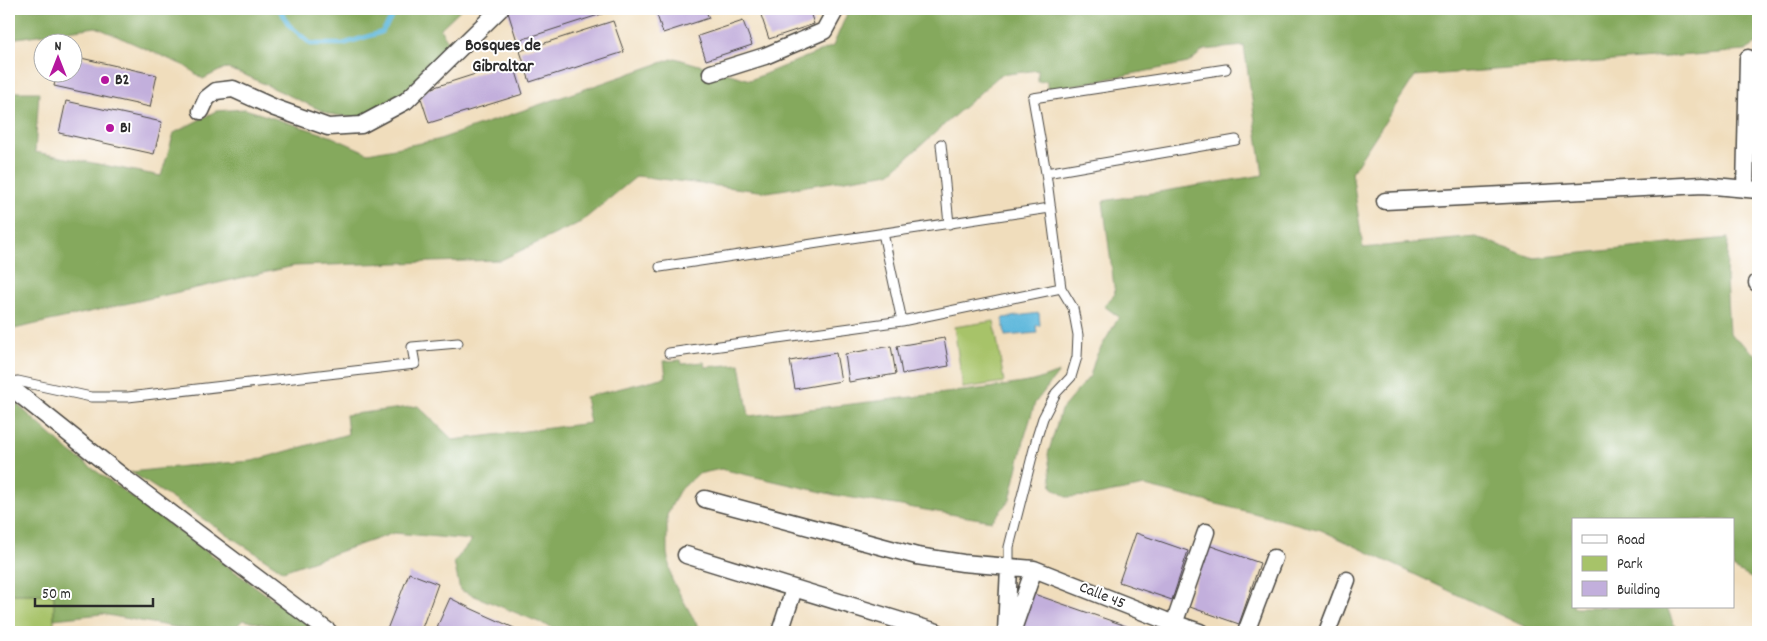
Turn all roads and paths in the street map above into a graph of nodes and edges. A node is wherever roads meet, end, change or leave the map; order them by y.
1 (500, 9) edge
2 (836, 9) edge
3 (1748, 58) dead end
4 (1226, 69) dead end
5 (711, 73) dead end
6 (201, 110) dead end
7 (1236, 140) dead end
8 (940, 144) dead end
9 (1046, 173) junction
10 (1751, 189) edge
11 (1385, 201) dead end
12 (1050, 208) junction
13 (949, 224) junction
14 (883, 233) junction
15 (660, 266) dead end
16 (1061, 288) junction
17 (902, 321) junction
18 (458, 343) dead end
19 (669, 353) dead end
20 (9, 382) edge
21 (9, 386) edge
22 (705, 499) dead end
23 (1206, 532) dead end
24 (686, 555) dead end
25 (1274, 558) dead end
26 (1009, 567) junction
27 (1034, 569) junction
28 (1347, 580) dead end
29 (794, 589) junction
30 (1166, 625) edge
31 (328, 632) edge
32 (780, 632) edge
33 (937, 632) edge
34 (1006, 632) edge
35 (1012, 632) edge
36 (1200, 632) edge
37 (1246, 632) edge
38 (1327, 632) edge

1 - 6 street
2 - 5 street
3 - 10 street
4 - 9 lane
7 - 9 lane
8 - 13 lane
9 - 12 lane
10 - 11 street
12 - 13 lane
12 - 16 lane
13 - 14 lane
14 - 15 lane
14 - 17 lane
16 - 17 lane
16 - 26 lane
17 - 19 lane
18 - 20 lane
21 - 31 street
22 - 26 street, Calle 45
23 - 30 street
24 - 29 street
25 - 37 street
26 - 27 street, Calle 45
26 - 34 street
27 - 30 street, Calle 45
27 - 35 street
28 - 38 street
29 - 32 street
29 - 33 street
30 - 36 street, Calle 45

